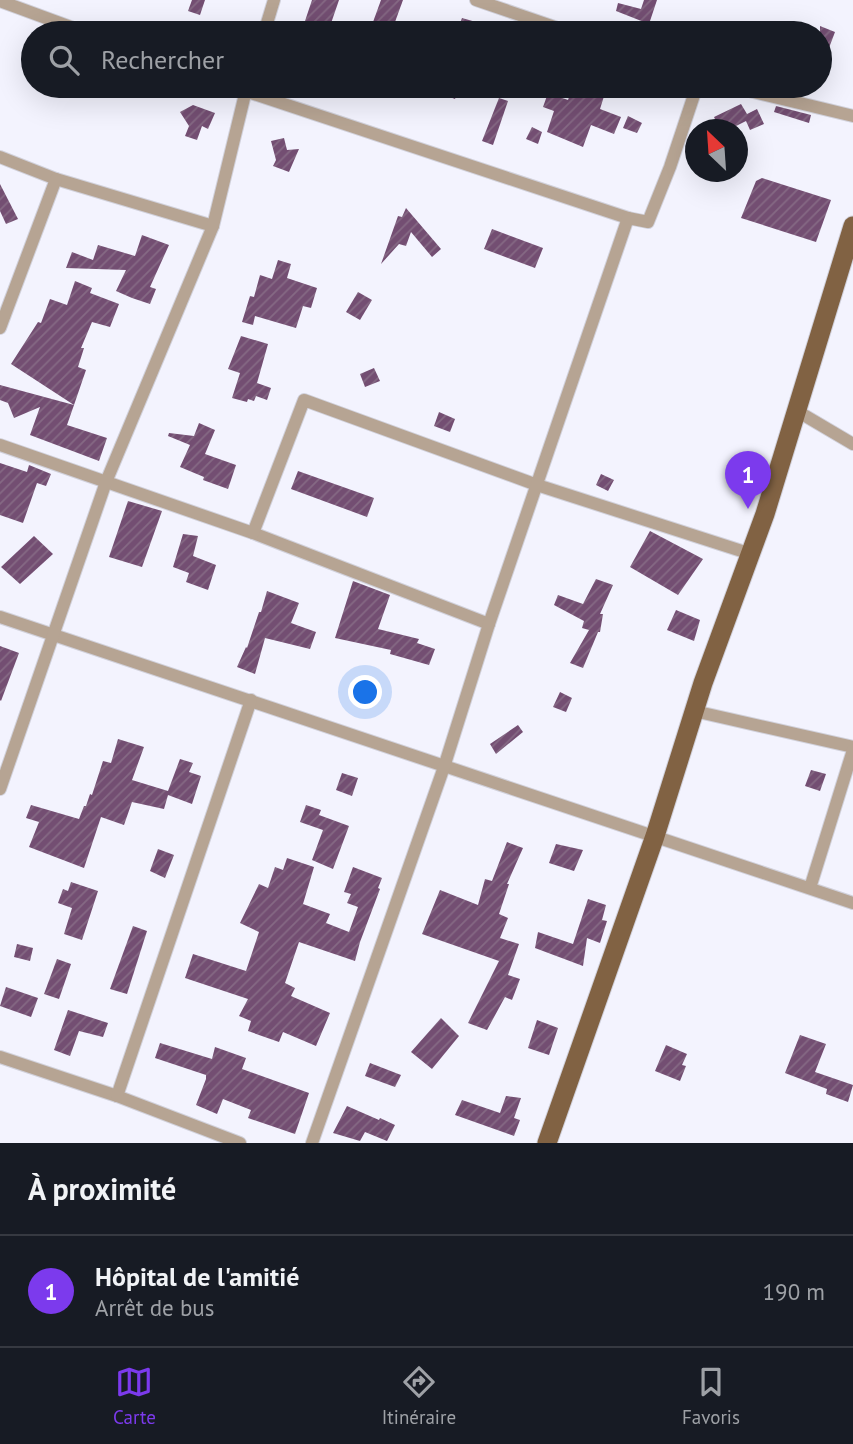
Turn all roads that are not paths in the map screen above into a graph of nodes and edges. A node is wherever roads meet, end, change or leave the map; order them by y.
1 (274, 0) edge
2 (476, 0) edge
3 (512, 0) edge
4 (0, 1) edge
5 (517, 14) junction
6 (54, 21) edge
7 (268, 21) edge
8 (537, 21) edge
9 (244, 98) edge
10 (273, 98) edge
11 (693, 98) edge
12 (779, 98) edge
13 (853, 116) edge
14 (0, 157) edge
15 (56, 179) junction
16 (628, 218) junction
17 (212, 226) junction
18 (853, 226) edge
19 (0, 328) edge
20 (797, 411) junction
21 (853, 444) edge
22 (0, 445) edge
23 (106, 482) junction
24 (537, 485) junction
25 (253, 533) junction
26 (751, 554) junction
27 (0, 617) edge
28 (489, 624) junction
29 (54, 635) junction
30 (251, 700) junction
31 (694, 711) junction
32 (853, 749) edge
33 (444, 767) junction
34 (0, 789) edge
35 (655, 836) junction
36 (810, 888) junction
37 (853, 903) edge
38 (0, 1057) edge
39 (117, 1096) junction
40 (240, 1143) edge
41 (312, 1143) edge
42 (547, 1143) edge

1 - 7 street
2 - 5 street
3 - 5 street
4 - 6 street
5 - 8 street
9 - 17 street
10 - 16 street
11 - 16 street
12 - 13 street
14 - 15 street
15 - 17 street
15 - 19 street
16 - 24 street
17 - 23 street
18 - 20 main road
20 - 21 street
20 - 26 main road
22 - 23 street
23 - 25 street
23 - 29 street
24 - 25 street
24 - 26 street
24 - 28 street
25 - 28 street
26 - 31 main road
27 - 29 street
28 - 33 street
29 - 30 street
29 - 34 street
30 - 33 street
30 - 39 street
31 - 32 street
31 - 35 main road
32 - 36 street
33 - 35 street
33 - 41 street
35 - 36 street
35 - 42 main road
36 - 37 street
38 - 39 street
39 - 40 street

